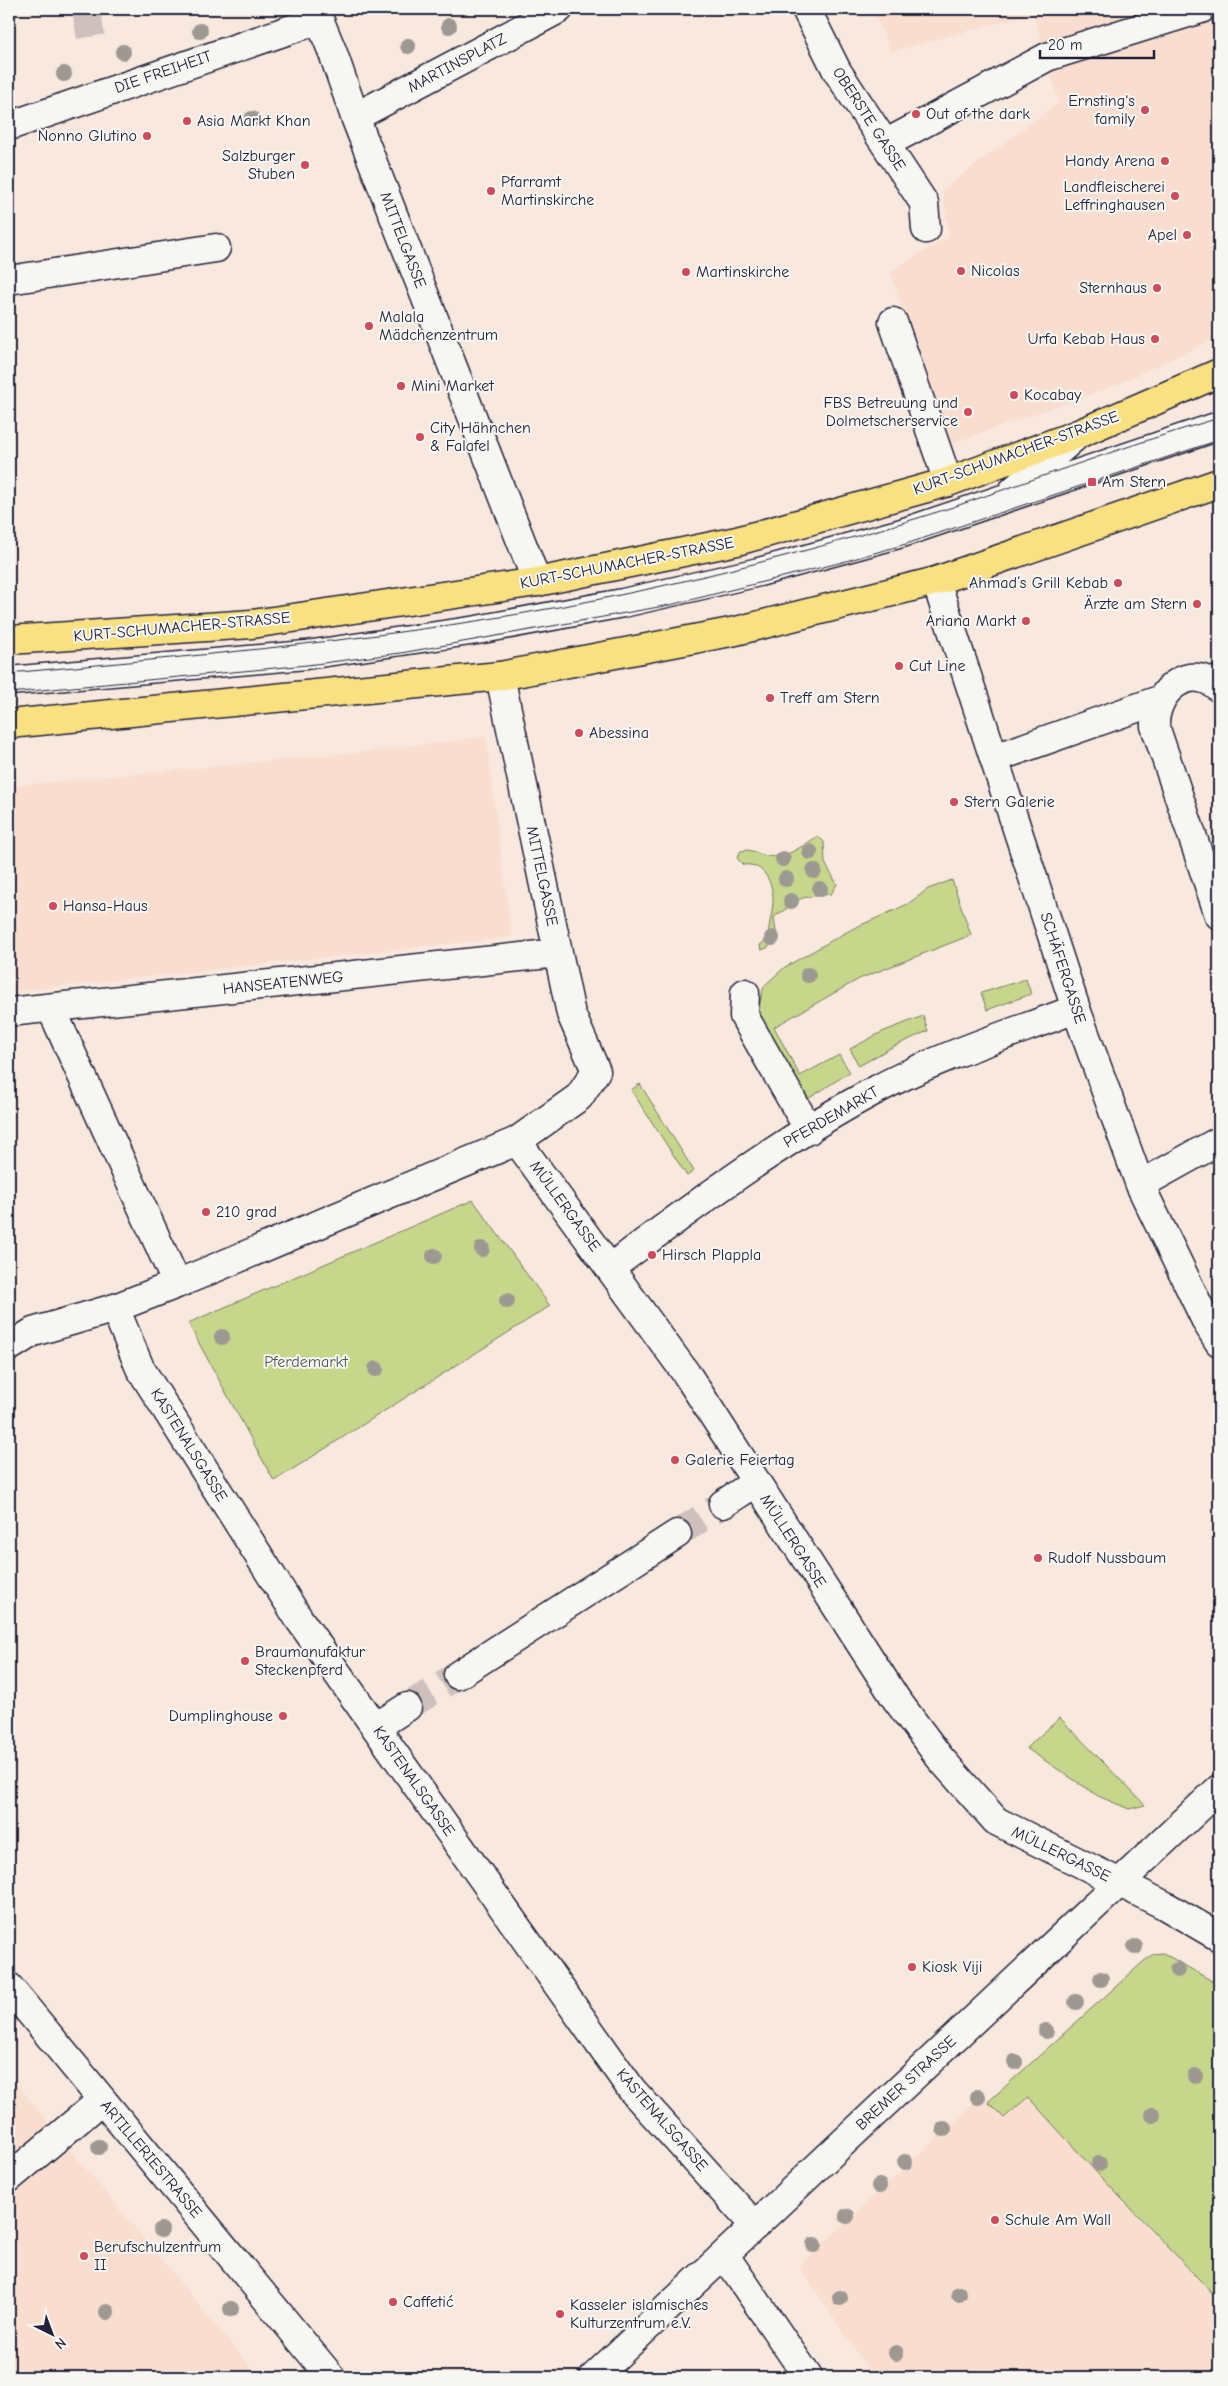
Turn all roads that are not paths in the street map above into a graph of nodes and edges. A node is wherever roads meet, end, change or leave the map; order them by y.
1 (560, 9) edge
2 (806, 9) edge
3 (1202, 9) edge
4 (317, 14) edge
5 (355, 117) junction
6 (9, 126) edge
7 (885, 144) junction
8 (926, 229) dead end
9 (216, 248) dead end
10 (9, 280) edge
11 (893, 322) dead end
12 (1219, 373) edge
13 (1219, 426) edge
14 (1078, 434) junction
15 (948, 482) junction
16 (1219, 482) edge
17 (1005, 499) junction
18 (936, 581) junction
19 (537, 582) junction
20 (9, 640) edge
21 (500, 676) junction
22 (9, 681) edge
23 (1219, 688) edge
24 (1159, 700) junction
25 (9, 724) edge
26 (995, 758) junction
27 (1219, 916) edge
28 (558, 954) junction
29 (745, 993) dead end
30 (51, 1008) junction
31 (1076, 1009) junction
32 (9, 1012) edge
33 (809, 1130) junction
34 (517, 1141) junction
35 (1219, 1141) edge
36 (1140, 1185) junction
37 (610, 1268) junction
38 (177, 1284) junction
39 (115, 1308) junction
40 (1219, 1342) edge
41 (9, 1347) edge
42 (756, 1483) junction
43 (723, 1504) tunnel mouth
44 (677, 1534) tunnel mouth
45 (458, 1675) tunnel mouth
46 (408, 1707) tunnel mouth
47 (376, 1727) junction
48 (1219, 1789) edge
49 (1120, 1883) junction
50 (1219, 1937) edge
51 (9, 1987) edge
52 (102, 2100) junction
53 (9, 2178) edge
54 (755, 2226) junction
55 (725, 2256) junction
56 (331, 2377) edge
57 (594, 2377) edge
58 (808, 2377) edge

1 - 5 street, MARTINSPLATZ
2 - 7 street, OBERSTE GASSE
3 - 7 street
4 - 5 street, MITTELGASSE
4 - 6 street, DIE FREIHEIT
5 - 19 street, MITTELGASSE
7 - 8 street, OBERSTE GASSE
9 - 10 street
11 - 15 street
12 - 14 main road, KURT-SCHUMACHER-STRASSE
13 - 17 street
14 - 15 main road, KURT-SCHUMACHER-STRASSE
14 - 17 street
15 - 19 main road, KURT-SCHUMACHER-STRASSE
16 - 18 main road
17 - 22 street
18 - 21 main road
18 - 26 street, SCHÄFERGASSE
19 - 20 main road, KURT-SCHUMACHER-STRASSE
21 - 25 main road
21 - 28 street, MITTELGASSE
23 - 24 street
24 - 26 street
24 - 27 street
26 - 31 street, SCHÄFERGASSE
28 - 30 street, HANSEATENWEG
28 - 34 street, MITTELGASSE
29 - 33 street
30 - 32 street, HANSEATENWEG
30 - 38 street
31 - 33 street, PFERDEMARKT
31 - 36 street, SCHÄFERGASSE
33 - 37 street, PFERDEMARKT
34 - 37 street, MÜLLERGASSE
34 - 38 street
35 - 36 street
36 - 40 street, SCHÄFERGASSE
37 - 42 street, MÜLLERGASSE
38 - 39 street
39 - 41 street
39 - 47 street, KASTENALSGASSE
42 - 43 street
42 - 49 street, MÜLLERGASSE
44 - 45 street
46 - 47 street
47 - 54 street, KASTENALSGASSE
48 - 49 street, BREMER STRASSE
49 - 50 street, MÜLLERGASSE
49 - 54 street, BREMER STRASSE
51 - 52 street, ARTILLERIESTRASSE
52 - 53 street
52 - 56 street, ARTILLERIESTRASSE
54 - 55 street, BREMER STRASSE
55 - 57 street, BREMER STRASSE
55 - 58 street

